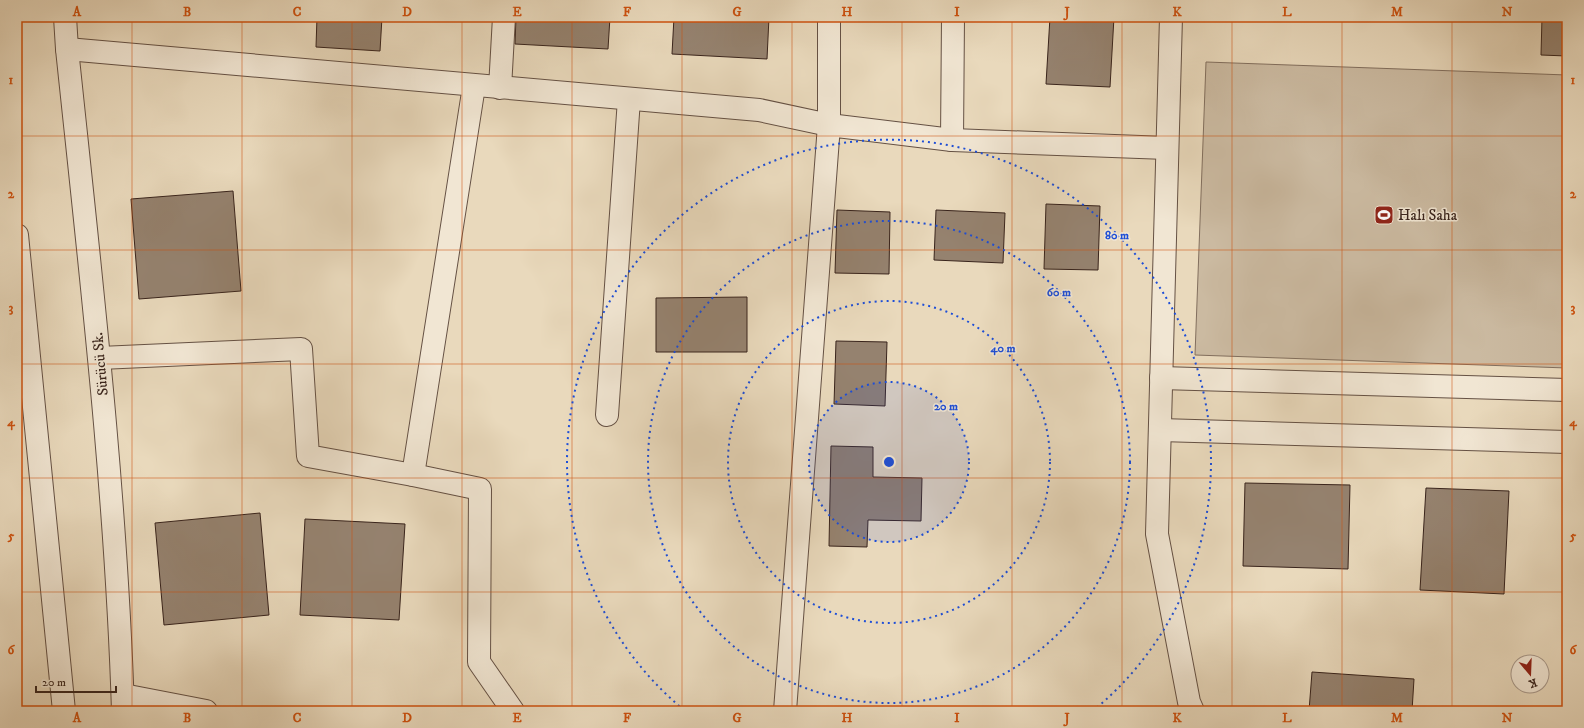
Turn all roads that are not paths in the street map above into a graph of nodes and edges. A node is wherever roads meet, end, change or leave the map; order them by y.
1 (65, 17) edge
2 (504, 17) edge
3 (829, 17) edge
4 (953, 17) edge
5 (1171, 17) edge
6 (67, 49) junction
7 (474, 86) junction
8 (500, 88) junction
9 (629, 99) junction
10 (829, 125) junction
11 (952, 140) junction
12 (1167, 148) junction
13 (17, 234) edge
14 (100, 358) junction
15 (1161, 378) junction
16 (1567, 390) edge
17 (607, 414) dead end
18 (1160, 430) junction
19 (1567, 442) edge
20 (413, 475) junction
21 (123, 703) edge
22 (64, 711) edge
23 (206, 711) edge
24 (513, 711) edge
25 (785, 711) edge
26 (1193, 711) edge

1 - 6 street, Sürücü Sk.
2 - 8 street
3 - 10 street
4 - 11 street
5 - 12 street
6 - 7 street
6 - 14 street, Sürücü Sk.
7 - 8 street
7 - 20 street
8 - 9 street
9 - 10 street
9 - 17 street
10 - 11 street
10 - 25 street
11 - 12 street
12 - 15 street
13 - 22 street
14 - 20 street
14 - 21 street, Sürücü Sk.
15 - 16 street
15 - 18 street
18 - 19 street
18 - 26 street
20 - 24 street
21 - 23 street

